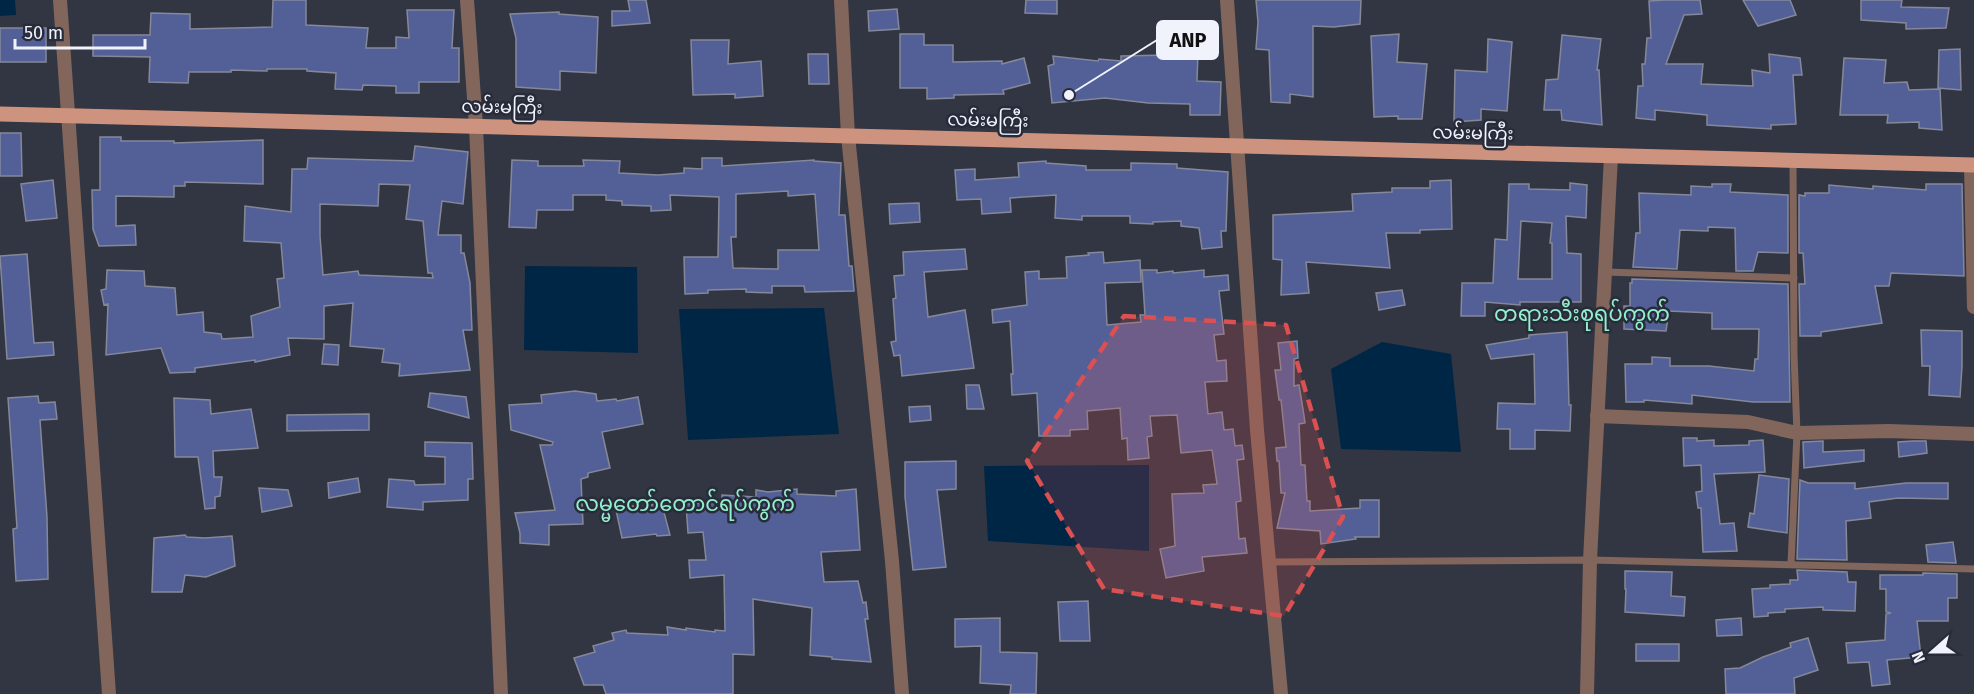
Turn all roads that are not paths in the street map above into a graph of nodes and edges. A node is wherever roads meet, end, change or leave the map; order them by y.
1 (60, 0) edge
2 (467, 0) edge
3 (841, 0) edge
4 (1227, 0) edge
5 (0, 114) edge
6 (67, 115) junction
7 (476, 126) junction
8 (848, 136) junction
9 (1237, 146) junction
10 (1611, 156) junction
11 (1793, 161) junction
12 (1973, 165) edge
13 (1605, 272) junction
14 (1794, 278) junction
15 (1974, 307) edge
16 (1597, 416) junction
17 (1797, 434) junction
18 (1974, 434) edge
19 (1590, 560) junction
20 (1269, 562) junction
21 (1791, 564) junction
22 (1974, 569) edge
23 (109, 694) edge
24 (501, 694) edge
25 (902, 694) edge
26 (1281, 694) edge
27 (1587, 694) edge

1 - 6 street
2 - 7 street
3 - 8 street
4 - 9 street
5 - 6 main road, လမ်းမကြီး
6 - 7 main road, လမ်းမကြီး
6 - 23 street
7 - 8 main road, လမ်းမကြီး
7 - 24 street
8 - 9 main road, လမ်းမကြီး
8 - 25 street
9 - 10 main road, လမ်းမကြီး
9 - 20 street
10 - 11 main road, လမ်းမကြီး
10 - 13 street
11 - 12 main road, လမ်းမကြီး
11 - 14 lane
12 - 15 street
13 - 14 lane
13 - 16 street
14 - 17 lane
16 - 17 street
16 - 19 street
17 - 18 street
17 - 21 lane
19 - 20 lane
19 - 21 lane
19 - 27 street
20 - 26 street
21 - 22 lane

